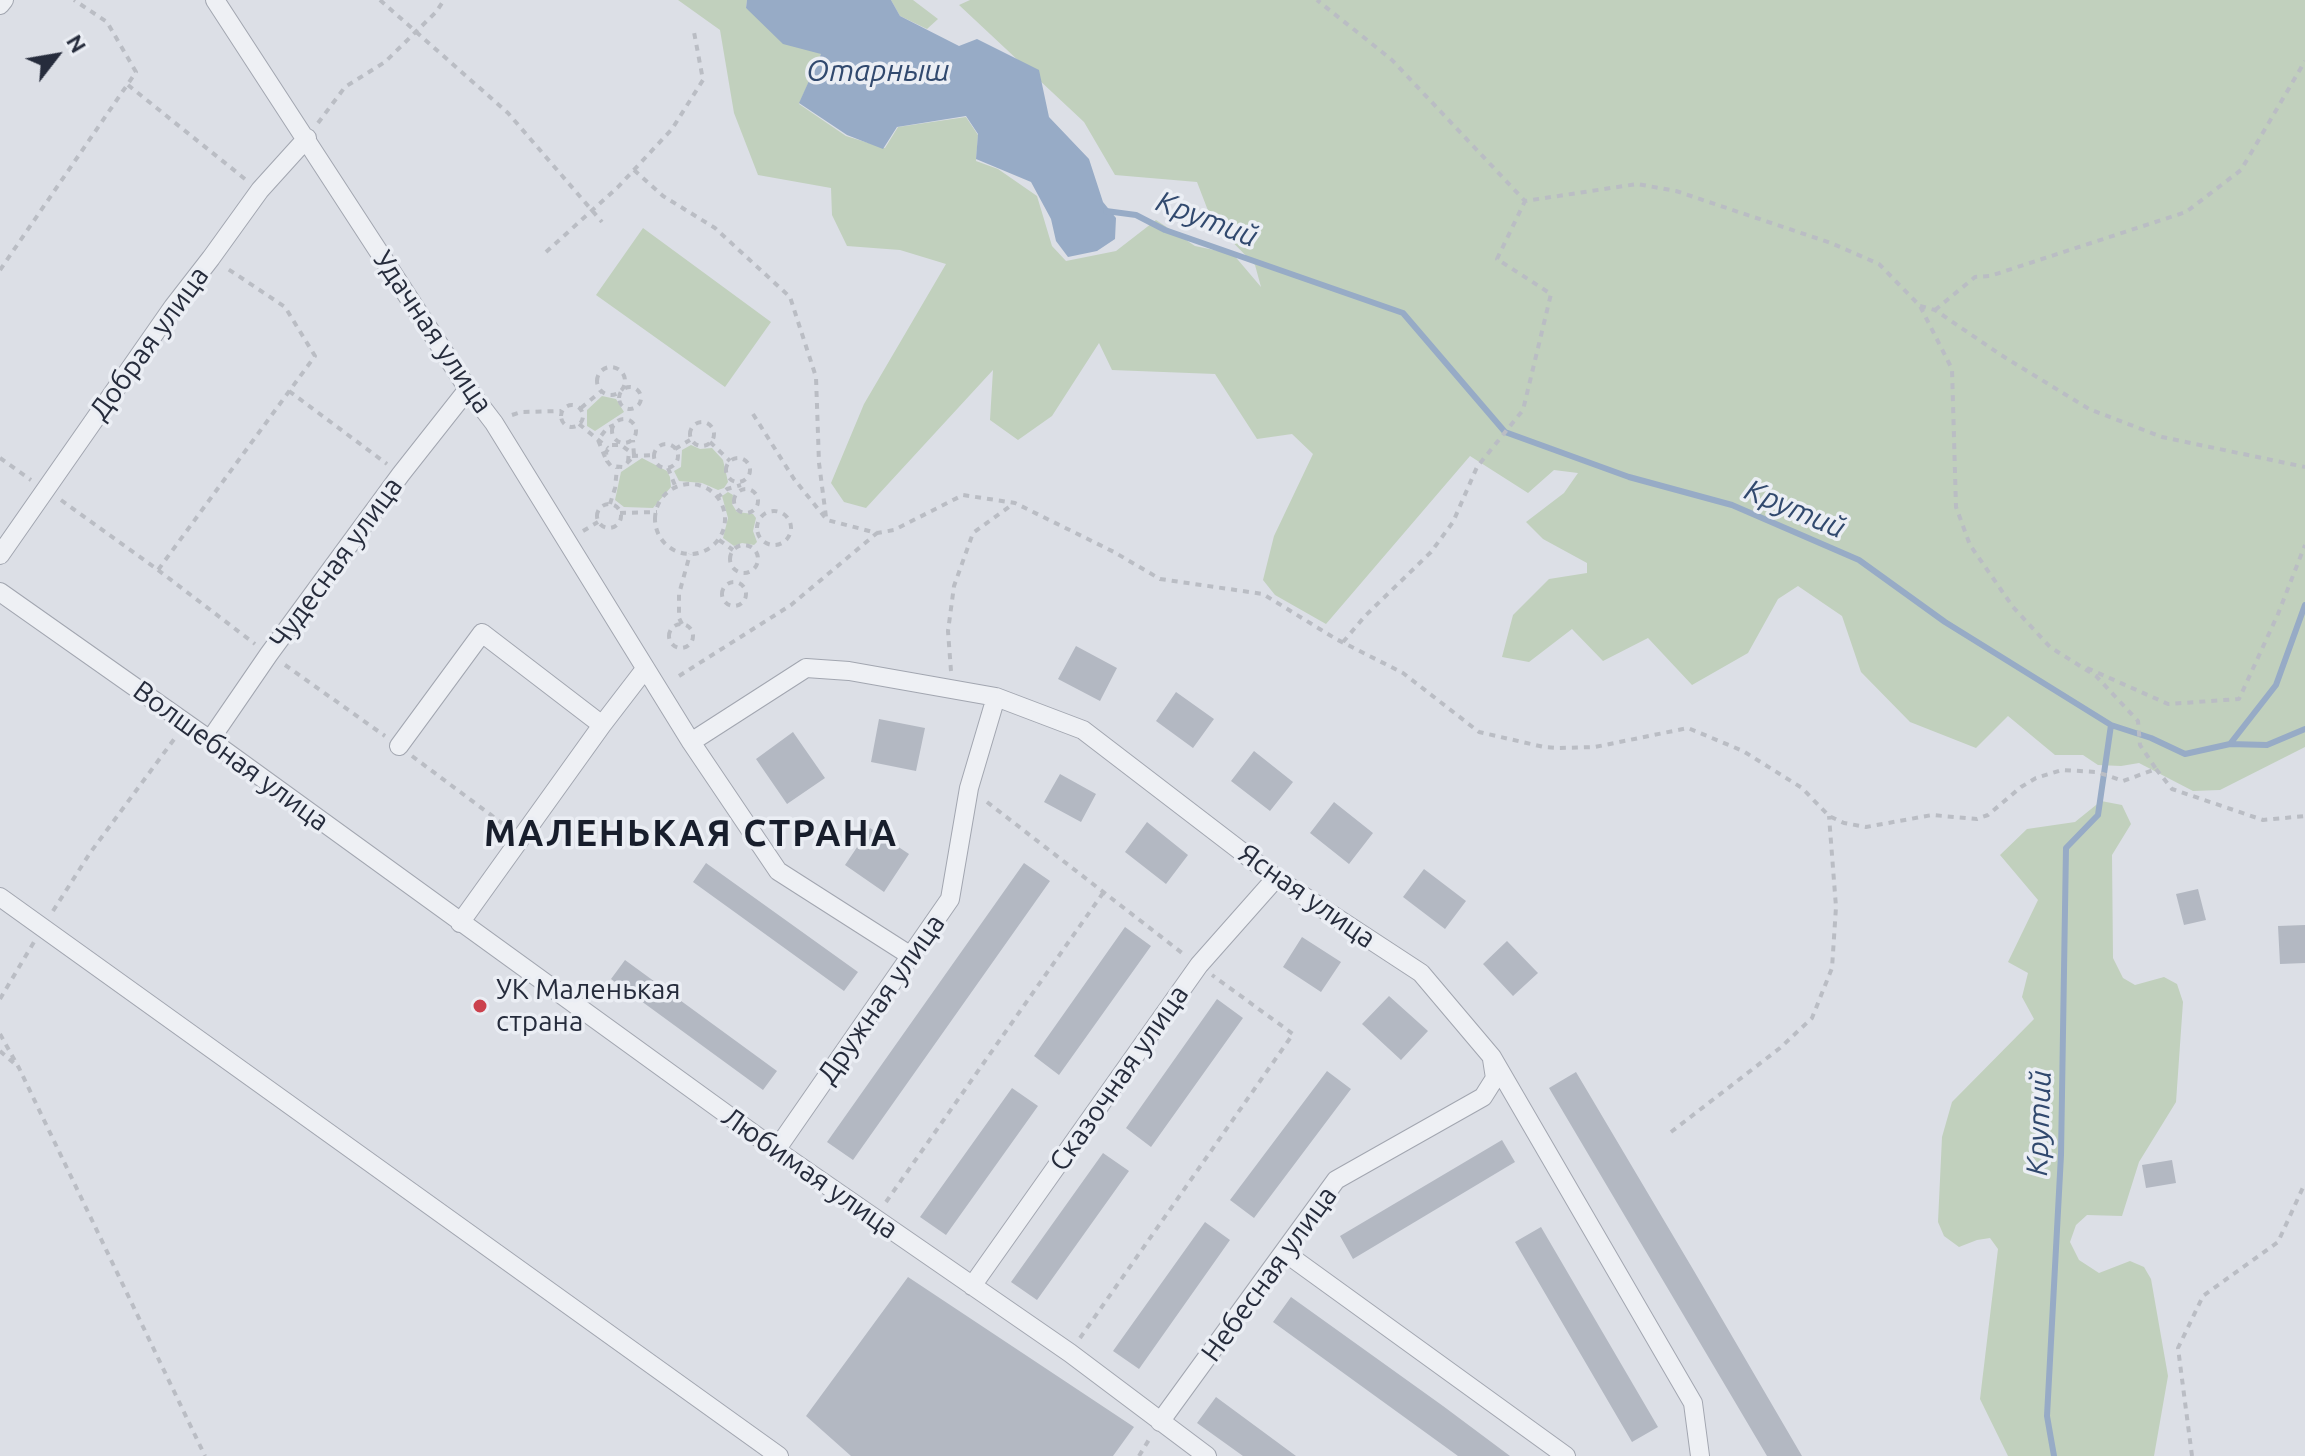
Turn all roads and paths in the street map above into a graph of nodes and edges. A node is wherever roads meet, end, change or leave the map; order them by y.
1 (4, 0) edge
2 (74, 0) edge
3 (215, 0) edge
4 (380, 0) edge
5 (444, 0) edge
6 (1317, 0) edge
7 (0, 5) edge
8 (694, 32) dead end
9 (2305, 61) edge
10 (128, 85) junction
11 (307, 138) junction
12 (634, 170) junction
13 (260, 190) junction
14 (1525, 201) junction
15 (602, 222) dead end
16 (546, 252) dead end
17 (211, 258) junction
18 (0, 270) edge
19 (1920, 306) junction
20 (1935, 310) junction
21 (468, 389) junction
22 (289, 391) junction
23 (601, 391) junction
24 (620, 392) junction
25 (581, 408) junction
26 (627, 409) junction
27 (561, 411) junction
28 (753, 414) dead end
29 (627, 420) junction
30 (494, 423) junction
31 (579, 424) junction
32 (614, 425) junction
33 (691, 439) junction
34 (598, 440) junction
35 (633, 440) junction
36 (710, 442) junction
37 (621, 444) junction
38 (609, 448) junction
39 (675, 449) junction
40 (654, 455) junction
41 (0, 458) edge
42 (631, 458) junction
43 (607, 461) junction
44 (730, 461) junction
45 (2305, 467) edge
46 (617, 468) junction
47 (668, 468) junction
48 (401, 474) junction
49 (742, 485) junction
50 (676, 488) junction
51 (44, 489) junction
52 (717, 498) junction
53 (1015, 503) junction
54 (610, 504) junction
55 (754, 510) junction
56 (657, 512) junction
57 (620, 513) junction
58 (761, 516) junction
59 (827, 520) junction
60 (877, 533) junction
61 (718, 540) junction
62 (762, 541) junction
63 (2305, 545) edge
64 (755, 549) junction
65 (733, 550) junction
66 (690, 554) junction
67 (0, 555) edge
68 (158, 570) junction
69 (740, 572) junction
70 (738, 582) junction
71 (0, 592) edge
72 (682, 624) junction
73 (1343, 642) junction
74 (269, 654) junction
75 (2067, 659) junction
76 (645, 669) junction
77 (679, 676) dead end
78 (947, 689) junction
79 (996, 697) junction
80 (186, 724) junction
81 (602, 725) junction
82 (210, 740) junction
83 (691, 742) junction
84 (399, 746) junction
85 (2156, 769) junction
86 (969, 788) junction
87 (1829, 816) junction
88 (2305, 816) edge
89 (522, 839) junction
90 (1276, 878) junction
91 (0, 897) edge
92 (460, 923) junction
93 (42, 927) junction
94 (911, 956) junction
95 (0, 999) edge
96 (0, 1034) edge
97 (1293, 1034) dead end
98 (0, 1051) edge
99 (1492, 1057) junction
100 (19, 1068) junction
101 (1671, 1132) dead end
102 (776, 1150) junction
103 (2305, 1183) edge
104 (874, 1219) junction
105 (1284, 1252) junction
106 (972, 1286) junction
107 (1070, 1353) junction
108 (1160, 1422) junction
109 (205, 1456) edge
110 (779, 1456) edge
111 (1207, 1456) edge
112 (1566, 1456) edge
113 (1700, 1456) edge
114 (2192, 1456) edge

1 - 7 street
2 - 10 path
3 - 11 street, Удачная улица
4 - 15 path
5 - 11 path
6 - 14 path
8 - 12 path
9 - 20 path
10 - 13 path
10 - 18 path
11 - 13 street, Добрая улица
11 - 21 street, Удачная улица
12 - 16 path
12 - 59 path
13 - 17 street, Добрая улица
14 - 19 path
14 - 73 path
17 - 22 path
17 - 51 street, Добрая улица
19 - 20 path
19 - 75 path
20 - 45 path
21 - 30 street, Удачная улица
21 - 48 street, Чудесная улица
22 - 48 path
22 - 68 path
23 - 24 path
23 - 24 path
23 - 25 path
24 - 26 path
24 - 26 path
25 - 27 path
25 - 31 path
26 - 29 path
27 - 30 path
27 - 31 path
28 - 59 path
29 - 32 path
29 - 35 path
30 - 76 street, Удачная улица
31 - 34 path
32 - 34 path
32 - 37 path
33 - 36 path
33 - 36 path
33 - 39 path
34 - 38 path
34 - 43 path
35 - 37 path
35 - 42 path
36 - 44 path
37 - 38 path
37 - 42 path
38 - 43 path
39 - 40 path
39 - 47 path
40 - 42 path
40 - 47 path
41 - 51 path
42 - 46 path
43 - 46 path
44 - 49 path
44 - 49 path
46 - 54 path
47 - 50 path
48 - 74 street, Чудесная улица
49 - 52 path
49 - 55 path
49 - 55 path
50 - 52 path
50 - 56 path
51 - 67 street, Добрая улица
51 - 68 path
52 - 61 path
53 - 60 path
53 - 73 path
53 - 78 path
54 - 57 path
54 - 57 path
55 - 58 path
56 - 57 path
56 - 66 path
58 - 62 path
58 - 62 path
59 - 60 path
60 - 77 path
61 - 65 path
61 - 66 path
62 - 64 path
63 - 75 path
64 - 65 path
64 - 69 path
65 - 69 path
66 - 72 path
68 - 74 path
69 - 70 path
70 - 70 path
71 - 80 street, Волшебная улица
72 - 72 path
73 - 87 path
74 - 82 street, Чудесная улица
74 - 84 path
75 - 85 path
76 - 81 street
76 - 83 street, Удачная улица
78 - 79 street, Ясная улица
78 - 83 street, Ясная улица
79 - 86 street, Дружная улица
79 - 90 street, Ясная улица
80 - 82 street, Волшебная улица
80 - 93 path
81 - 84 street
81 - 89 street
82 - 92 street, Волшебная улица
83 - 94 street, Удачная улица
84 - 89 path
85 - 87 path
85 - 88 path
86 - 94 street, Дружная улица
86 - 104 path
87 - 101 path
89 - 92 street
90 - 99 street, Ясная улица
90 - 106 street, Сказочная улица
91 - 93 street
92 - 102 street, Любимая улица
93 - 95 path
93 - 110 street
94 - 102 street, Дружная улица
96 - 100 path
97 - 107 path
98 - 100 path
99 - 105 street, Небесная улица
99 - 113 street, Ясная улица
100 - 109 path
102 - 104 street, Любимая улица
103 - 114 path
104 - 106 street, Любимая улица
105 - 108 street, Небесная улица
105 - 112 street
106 - 107 street, Любимая улица
107 - 108 street, Любимая улица
108 - 111 street, Любимая улица

